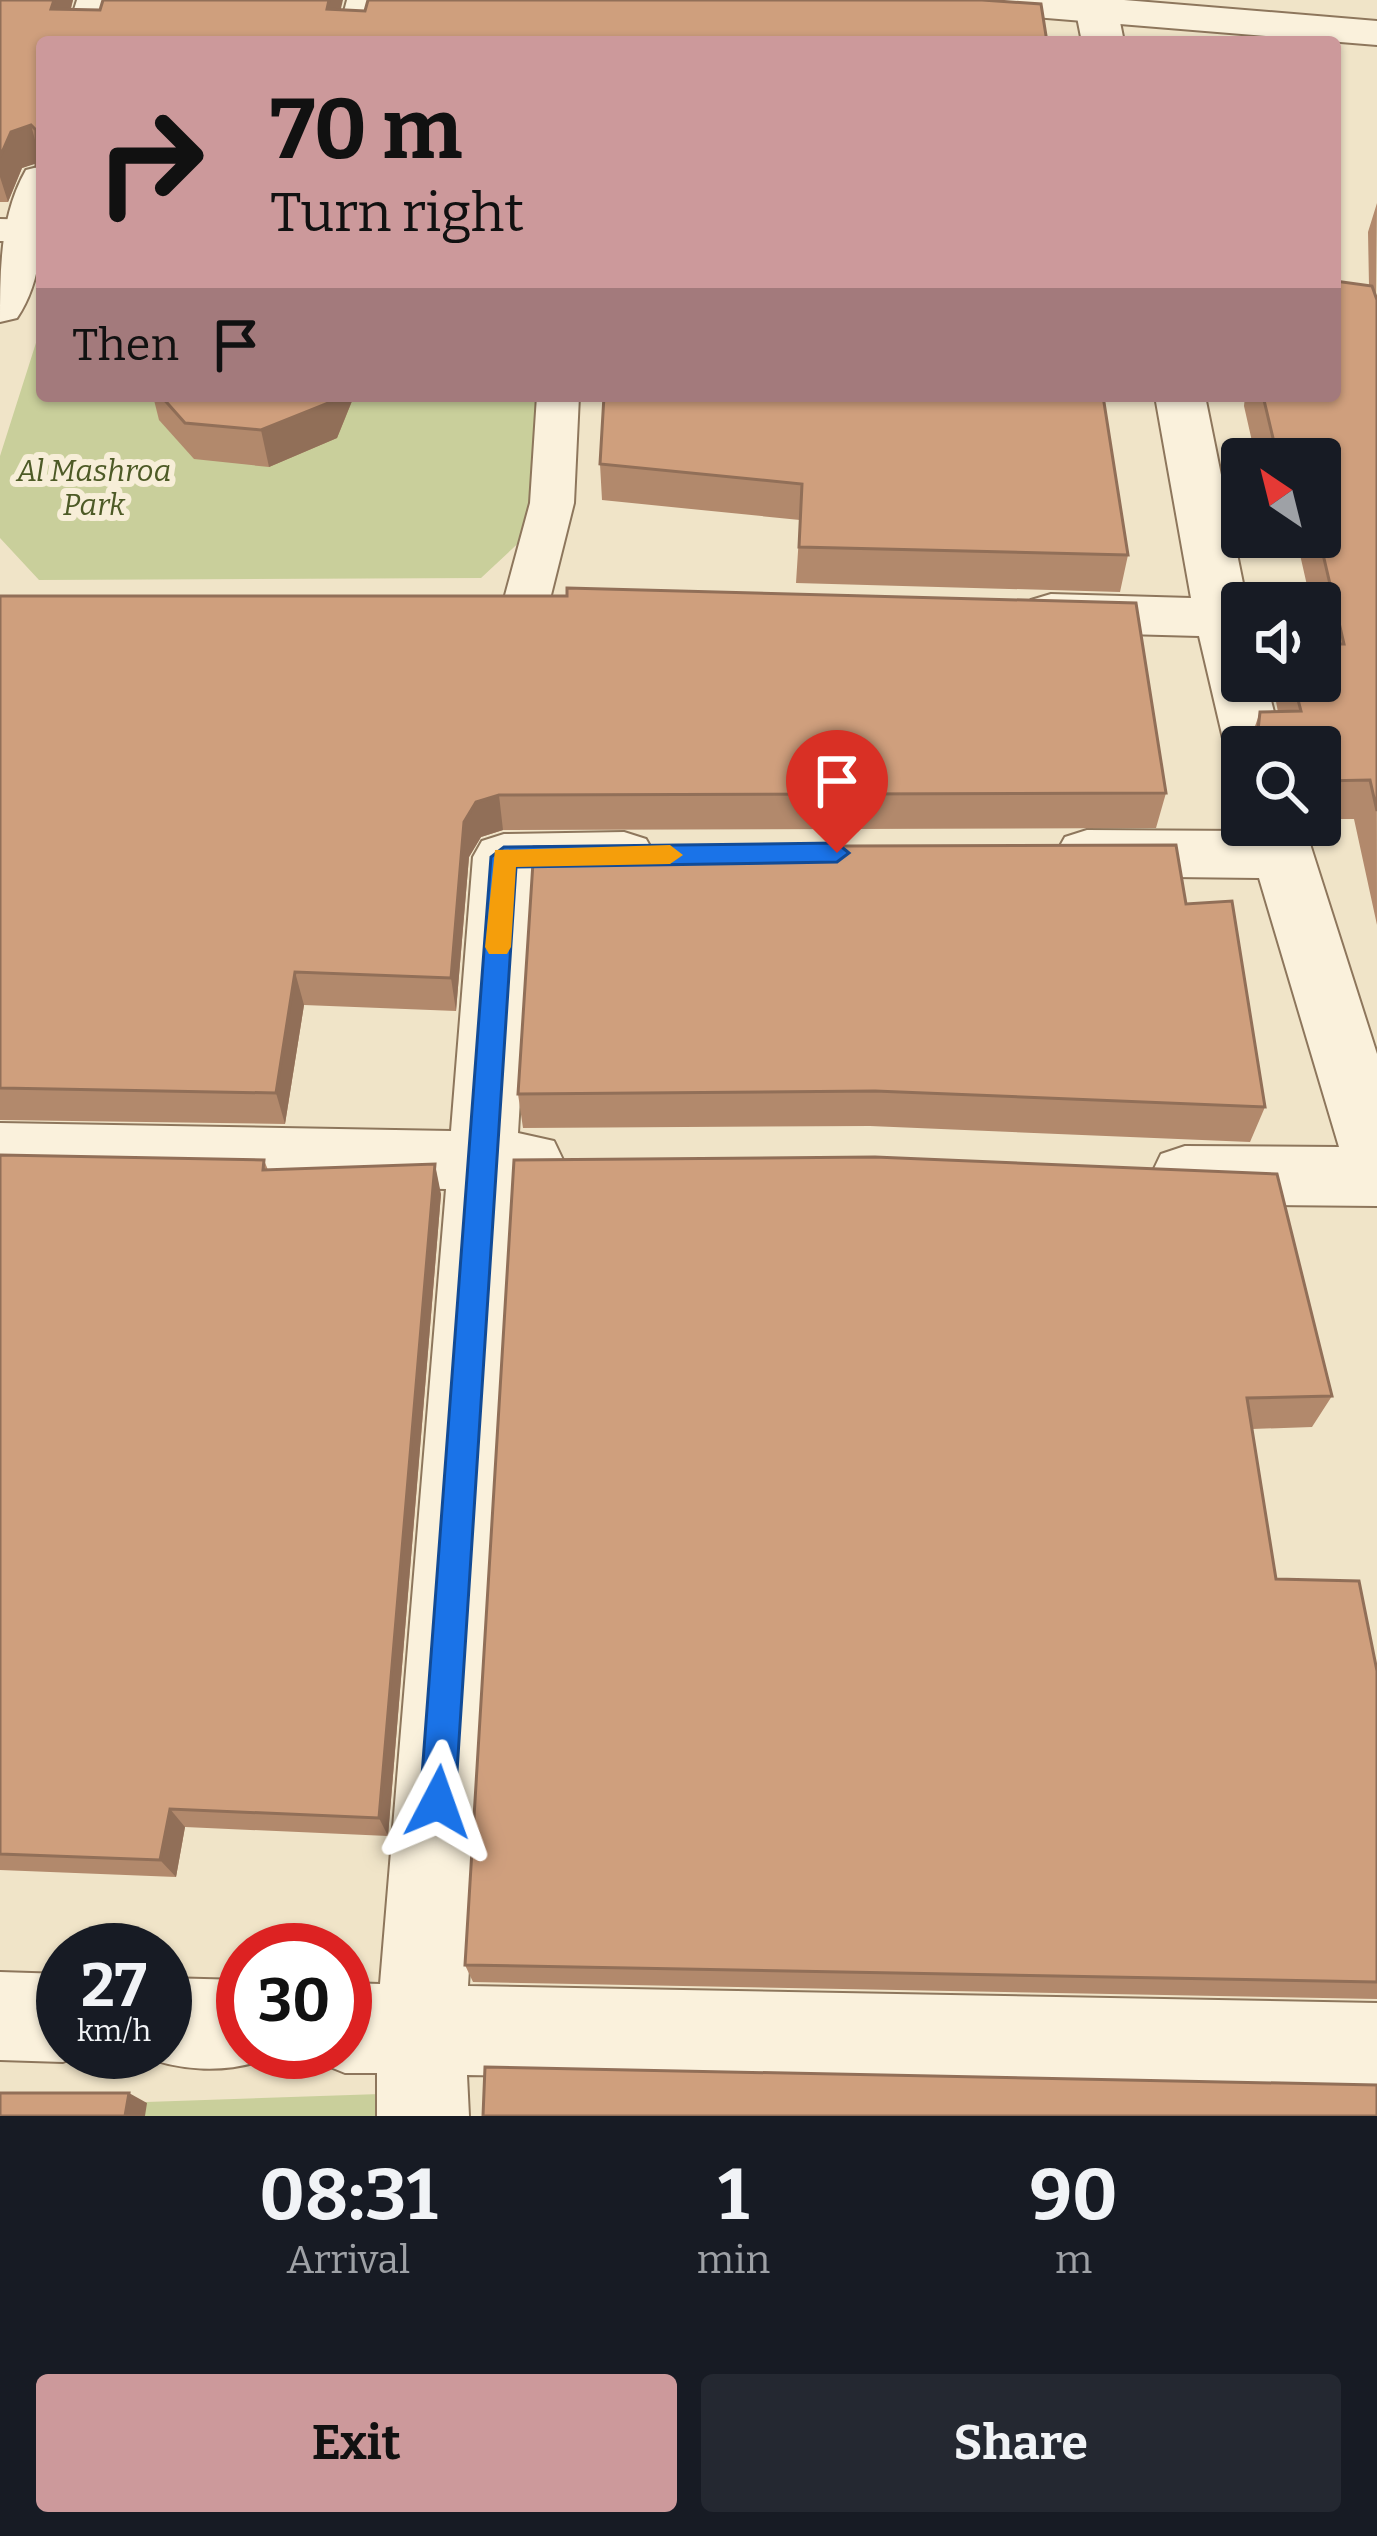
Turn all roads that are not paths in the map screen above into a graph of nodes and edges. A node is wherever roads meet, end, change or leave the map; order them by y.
1 (98, 0) edge
2 (364, 0) edge
3 (973, 0) edge
4 (1101, 18) edge
5 (1377, 33) edge
6 (87, 36) edge
7 (355, 36) edge
8 (36, 196) edge
9 (23, 230) edge
10 (0, 308) edge
11 (558, 402) edge
12 (1181, 402) edge
13 (527, 600) edge
14 (1006, 612) edge
15 (1221, 613) edge
16 (1221, 618) edge
17 (1221, 843) edge
18 (1280, 846) edge
19 (1032, 853) edge
20 (694, 854) edge
21 (0, 1152) edge
22 (598, 1161) edge
23 (1377, 1161) edge
24 (485, 1162) junction
25 (1131, 1172) edge
26 (1377, 1177) edge
27 (0, 2016) edge
28 (36, 2017) edge
29 (1377, 2048) edge
30 (396, 2058) edge

1 - 6 street
2 - 7 lane
3 - 4 street
4 - 5 street
8 - 9 street
9 - 10 street
11 - 13 lane
12 - 15 street
14 - 16 street
17 - 19 street
18 - 23 street
20 - 24 street
21 - 24 street
22 - 24 street
24 - 30 street
25 - 26 street
27 - 28 street
29 - 30 street

